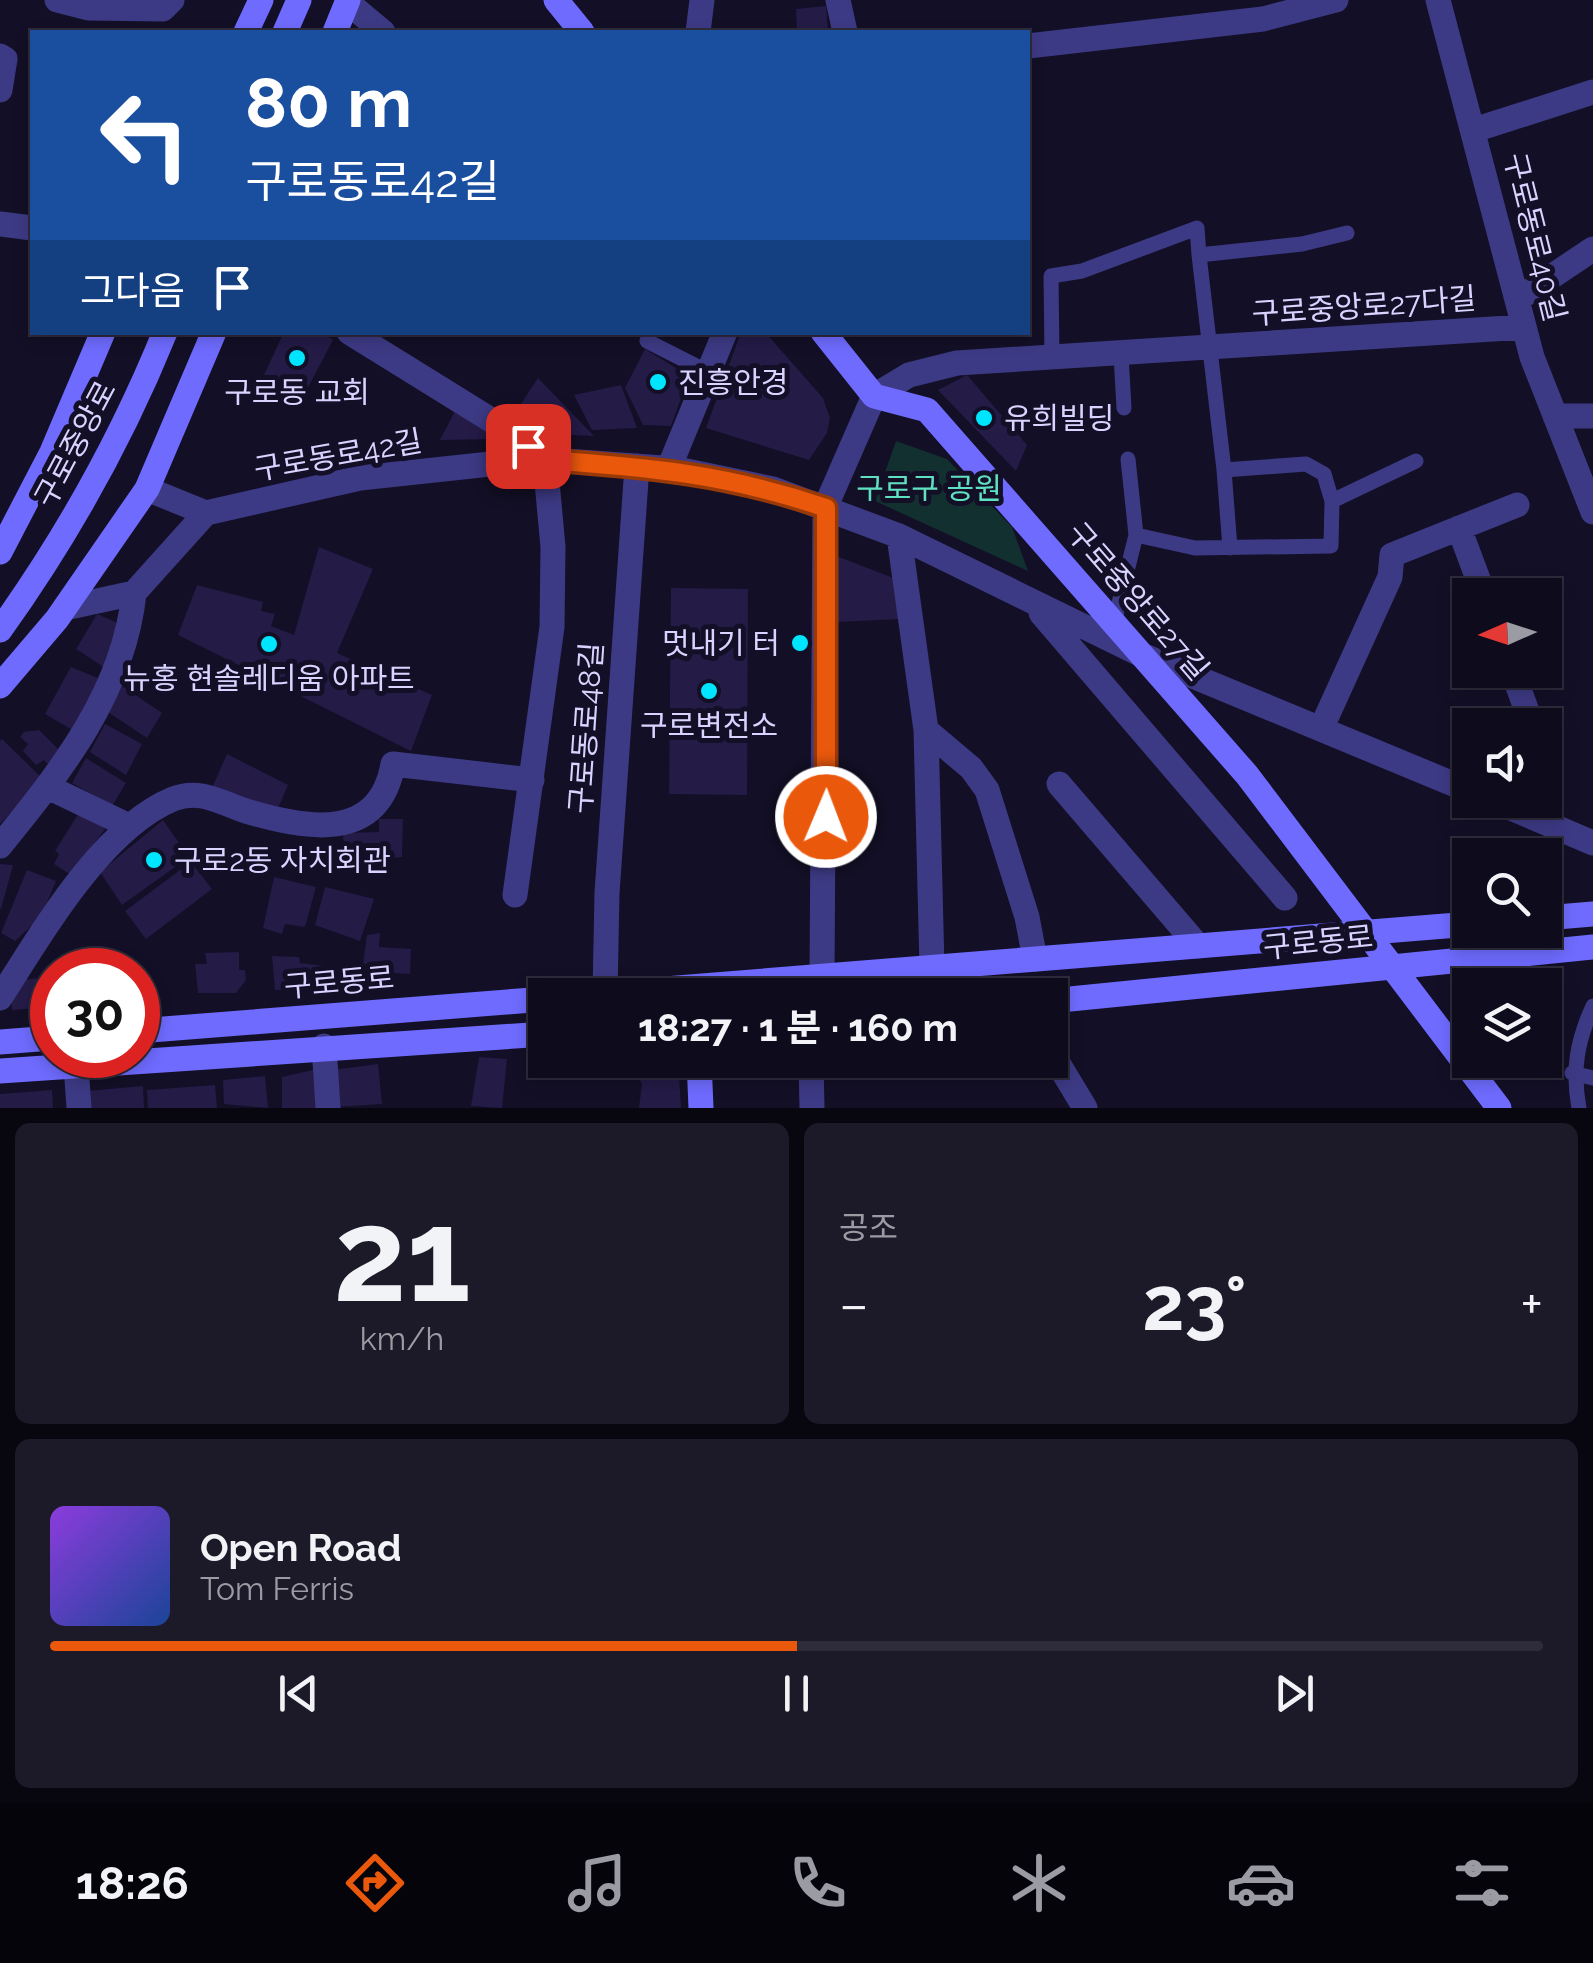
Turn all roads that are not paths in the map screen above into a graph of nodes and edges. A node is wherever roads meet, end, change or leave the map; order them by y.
1 (57, 0) edge
2 (172, 0) edge
3 (261, 0) edge
4 (299, 0) edge
5 (556, 0) edge
6 (702, 0) edge
7 (838, 0) edge
8 (1336, 0) edge
9 (1438, 0) edge
10 (347, 1) edge
11 (247, 30) edge
12 (287, 30) edge
13 (337, 30) edge
14 (381, 30) edge
15 (580, 30) edge
16 (698, 30) edge
17 (845, 30) edge
18 (1030, 46) edge
19 (0, 56) edge
20 (0, 90) edge
21 (1593, 92) edge
22 (1474, 130) junction
23 (0, 224) edge
24 (30, 228) edge
25 (1347, 233) dead end
26 (1200, 254) junction
27 (1589, 260) edge
28 (1518, 299) junction
29 (1524, 328) junction
30 (102, 335) edge
31 (164, 335) edge
32 (213, 335) edge
33 (353, 335) edge
34 (724, 335) edge
35 (826, 335) edge
36 (647, 342) dead end
37 (1208, 349) junction
38 (1121, 355) junction
39 (1052, 358) junction
40 (706, 372) junction
41 (874, 396) junction
42 (1124, 408) dead end
43 (1554, 416) junction
44 (1593, 416) edge
45 (1128, 459) dead end
46 (545, 460) junction
47 (1416, 461) dead end
48 (637, 466) junction
49 (670, 468) junction
50 (1224, 470) junction
51 (147, 489) junction
52 (1332, 502) junction
53 (1517, 505) dead end
54 (826, 508) junction
55 (1593, 512) edge
56 (206, 513) junction
57 (1459, 528) junction
58 (1136, 535) junction
59 (899, 536) junction
60 (1230, 548) junction
61 (0, 552) edge
62 (1478, 578) edge
63 (134, 593) junction
64 (1035, 606) junction
65 (64, 608) junction
66 (1114, 623) junction
67 (0, 630) edge
68 (1142, 655) junction
69 (0, 686) edge
70 (1321, 729) junction
71 (926, 730) junction
72 (532, 780) junction
73 (1058, 784) dead end
74 (1452, 784) edge
75 (48, 787) junction
76 (1550, 818) edge
77 (129, 826) junction
78 (1593, 843) edge
79 (0, 846) edge
80 (515, 895) dead end
81 (1285, 898) dead end
82 (1593, 914) edge
83 (1562, 917) edge
84 (1452, 929) edge
85 (1198, 946) junction
86 (1593, 946) edge
87 (1379, 949) junction
88 (1494, 956) junction
89 (1035, 959) junction
90 (932, 968) junction
91 (1487, 968) edge
92 (822, 976) junction
93 (605, 978) edge
94 (805, 978) edge
95 (0, 998) edge
96 (1068, 998) edge
97 (528, 999) edge
98 (1593, 1006) edge
99 (160, 1029) edge
100 (528, 1035) edge
101 (30, 1040) edge
102 (0, 1042) edge
103 (324, 1046) junction
104 (1452, 1046) edge
105 (160, 1059) edge
106 (30, 1069) edge
107 (0, 1071) edge
108 (1572, 1072) junction
109 (77, 1078) edge
110 (700, 1078) edge
111 (811, 1078) edge
112 (1067, 1078) edge
113 (1476, 1078) edge
114 (1593, 1078) edge
115 (79, 1108) edge
116 (328, 1108) edge
117 (702, 1108) edge
118 (812, 1108) edge
119 (1085, 1108) edge
120 (1499, 1108) edge
121 (1578, 1108) edge

1 - 2 street
3 - 11 main road
4 - 12 main road
5 - 15 main road
6 - 16 street
7 - 17 street
8 - 18 street
9 - 22 street, 구로동로40길
10 - 13 main road
10 - 14 street
19 - 20 street
21 - 22 street, 구로동로40길
22 - 28 street, 구로동로40길
23 - 24 street
25 - 26 lane
26 - 37 lane
26 - 39 lane
27 - 28 street
28 - 29 street, 구로동로40길
29 - 37 street, 구로중앙로27다길
29 - 43 street, 구로동로40길
30 - 61 main road
31 - 67 main road, 구로중앙로
32 - 51 main road
33 - 46 street, 구로동로42길
34 - 40 street
35 - 41 main road
36 - 40 lane
37 - 38 street, 구로중앙로27다길
37 - 50 lane
38 - 39 street, 구로중앙로27다길
38 - 42 lane
39 - 41 street, 구로중앙로27다길
40 - 49 street
41 - 54 street
41 - 66 main road, 구로중앙로27길
43 - 44 street
43 - 55 street, 구로동로40길
45 - 58 lane
46 - 48 street, 구로동로42길
46 - 56 street, 구로동로42길
46 - 72 street
47 - 52 lane
48 - 49 street, 구로동로42길
48 - 93 street, 구로동로48길
49 - 54 street, 구로동로42길
50 - 52 lane
50 - 60 lane
51 - 56 street
51 - 65 main road
52 - 60 lane
53 - 57 street
54 - 59 street, 구로동로42길
54 - 92 street
56 - 63 street
57 - 62 street
57 - 70 street
58 - 60 lane
58 - 66 lane
59 - 64 street, 구로동로42길
59 - 71 street
63 - 65 street
63 - 75 street
64 - 68 street, 구로동로42길
64 - 81 street
65 - 69 main road
66 - 68 main road, 구로중앙로27길
68 - 70 street, 구로동로42길
68 - 87 main road, 구로중앙로27길
70 - 74 street, 구로동로42길
71 - 89 street
71 - 90 street
72 - 77 street
72 - 80 street
73 - 85 street
75 - 77 street
75 - 79 street
76 - 78 street
77 - 95 street
82 - 83 main road
84 - 87 main road, 구로동로
85 - 87 main road, 구로동로
85 - 89 main road, 구로동로
86 - 88 main road, 구로동로
87 - 88 main road, 구로동로
87 - 96 main road, 구로동로
87 - 104 main road, 구로중앙로27길
88 - 91 main road
89 - 90 main road, 구로동로
90 - 92 main road, 구로동로
92 - 94 main road, 구로동로
97 - 99 main road, 구로동로
98 - 108 lane
100 - 103 main road, 구로동로
101 - 102 main road
103 - 105 main road, 구로동로
103 - 116 street, 구로동로
106 - 107 main road, 구로동로
108 - 114 lane
108 - 121 lane
109 - 115 street
110 - 117 main road
111 - 118 street
112 - 119 street
113 - 120 main road, 구로중앙로27길

